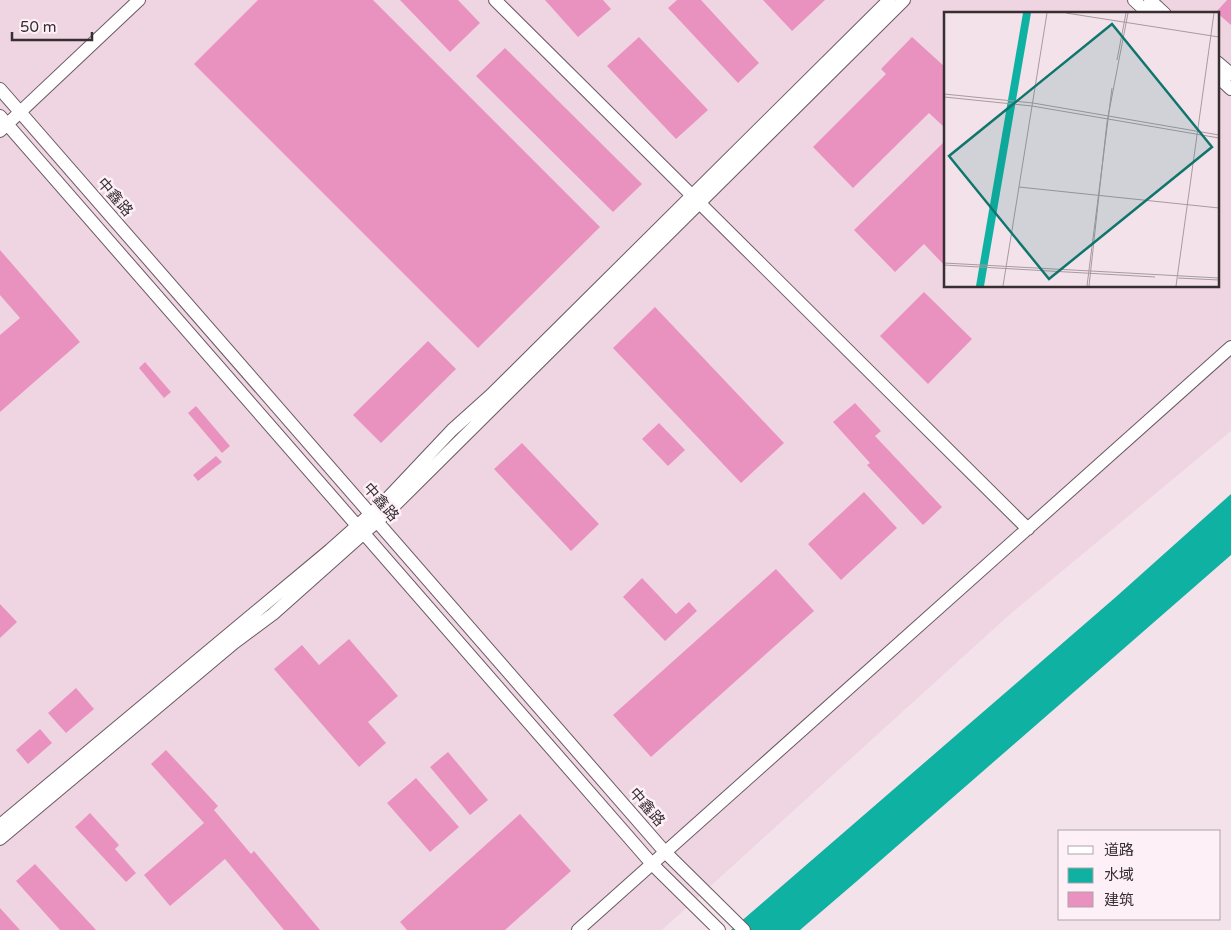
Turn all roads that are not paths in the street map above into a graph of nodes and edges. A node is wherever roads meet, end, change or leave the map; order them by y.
1 (139, 0) edge
2 (495, 0) edge
3 (889, 0) edge
4 (904, 0) edge
5 (1134, 0) edge
6 (1150, 0) edge
7 (1147, 12) edge
8 (1163, 12) edge
9 (1218, 63) edge
10 (1231, 74) edge
11 (1218, 77) edge
12 (0, 89) edge
13 (1231, 89) edge
14 (20, 112) junction
15 (2, 124) edge
16 (695, 200) junction
17 (1231, 347) edge
18 (373, 518) junction
19 (1028, 529) junction
20 (360, 530) junction
21 (0, 826) edge
22 (0, 840) edge
23 (665, 852) junction
24 (652, 864) junction
25 (578, 930) edge
26 (718, 930) edge
27 (744, 930) edge

1 - 14 street
2 - 16 street
3 - 16 street
4 - 16 street
5 - 7 street
6 - 8 street
9 - 10 street
11 - 13 street
12 - 14 street, 中鑫路
14 - 15 street
14 - 18 street, 中鑫路
15 - 20 street
16 - 18 street
16 - 19 street
17 - 19 street
18 - 20 street
18 - 23 street, 中鑫路
19 - 23 street
20 - 21 street
20 - 22 street
20 - 24 street
23 - 24 street
23 - 27 street, 中鑫路
24 - 25 street
24 - 26 street

